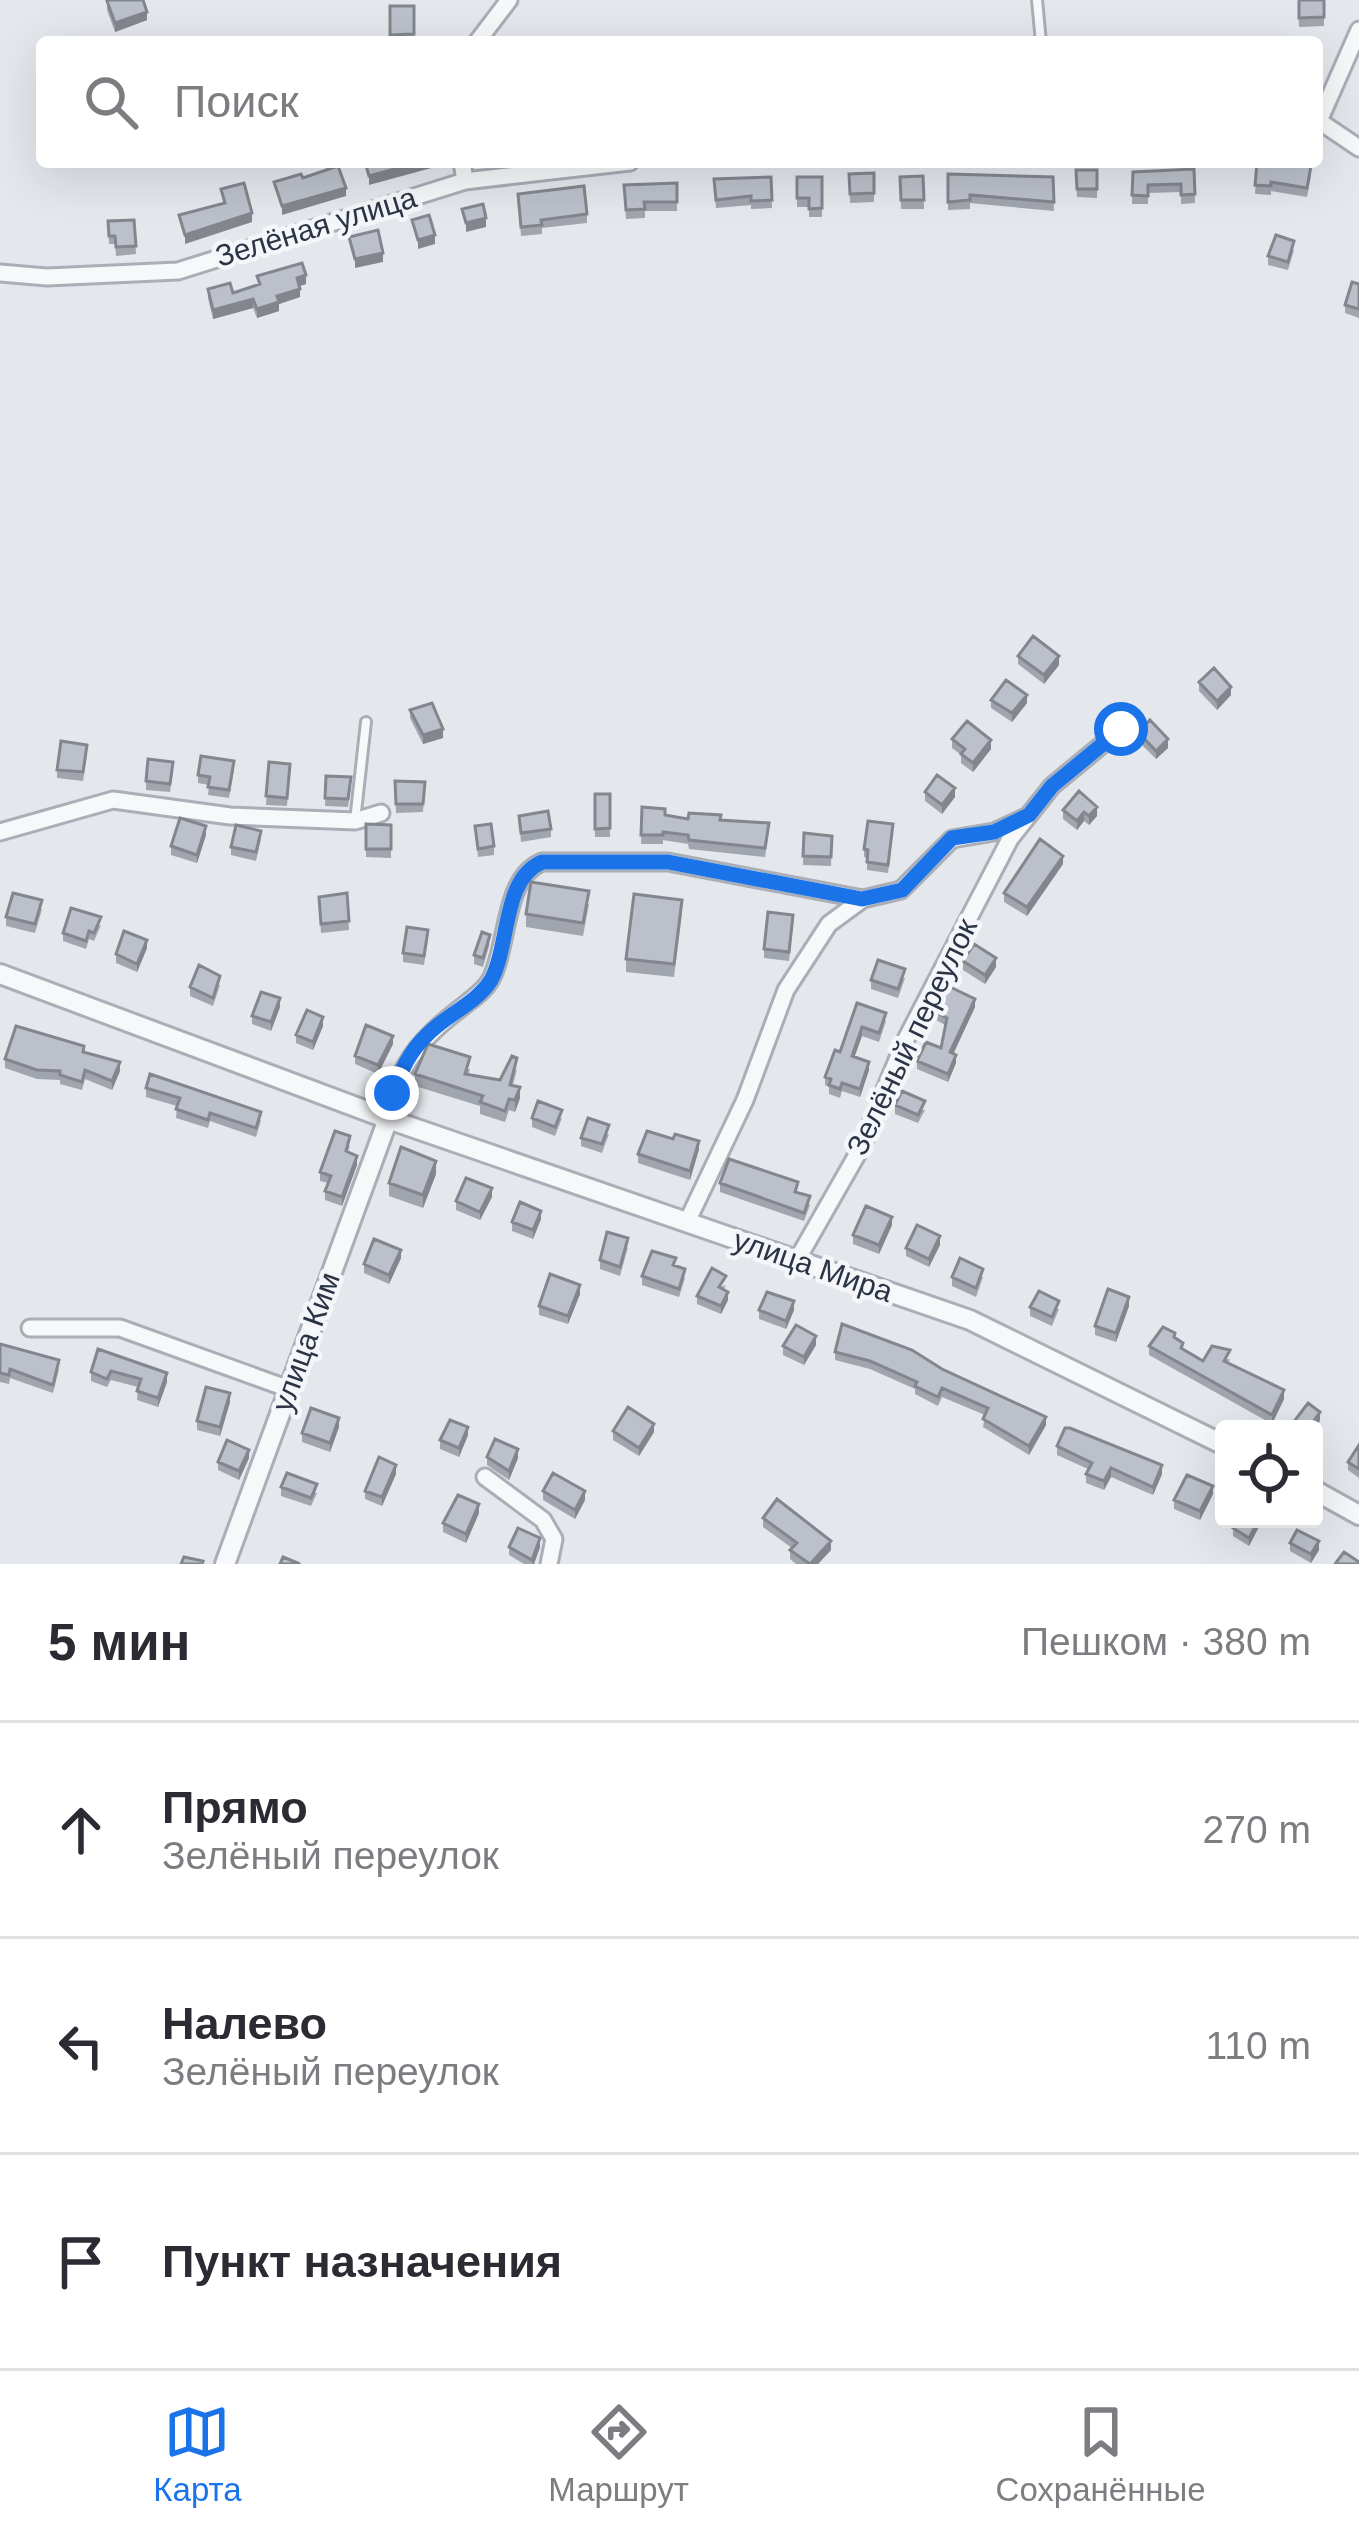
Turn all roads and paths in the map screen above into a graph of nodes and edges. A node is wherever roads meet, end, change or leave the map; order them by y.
1 (509, 0) edge
2 (1037, 0) edge
3 (1359, 30) edge
4 (482, 36) edge
5 (1040, 36) edge
6 (1323, 111) edge
7 (1323, 125) edge
8 (1359, 148) edge
9 (463, 168) edge
10 (579, 168) edge
11 (465, 181) junction
12 (0, 273) edge
13 (366, 722) dead end
14 (1121, 729) dead end
15 (381, 813) dead end
16 (1029, 815) junction
17 (355, 821) junction
18 (0, 832) edge
19 (862, 899) junction
20 (0, 974) edge
21 (388, 1119) junction
22 (687, 1222) junction
23 (797, 1261) junction
24 (30, 1328) dead end
25 (289, 1389) junction
26 (1215, 1441) edge
27 (484, 1477) dead end
28 (1323, 1495) edge
29 (1359, 1515) edge
30 (225, 1564) edge
31 (549, 1564) edge

1 - 4 street
2 - 5 lane
3 - 6 street
7 - 8 street
9 - 11 street
10 - 11 street, Зелёная улица
11 - 12 street, Зелёная улица
13 - 17 lane
14 - 16 street, Зелёный переулок
15 - 17 street
16 - 19 street, Зелёный переулок
16 - 23 street, Зелёный переулок
17 - 18 street
19 - 21 street
19 - 22 street, Зелёный переулок
20 - 21 street, улица Мира
21 - 22 street, улица Мира
21 - 25 street, улица Ким
22 - 23 street, улица Мира
23 - 26 street, улица Мира
24 - 25 street
25 - 30 street, улица Ким
27 - 31 street
28 - 29 street

